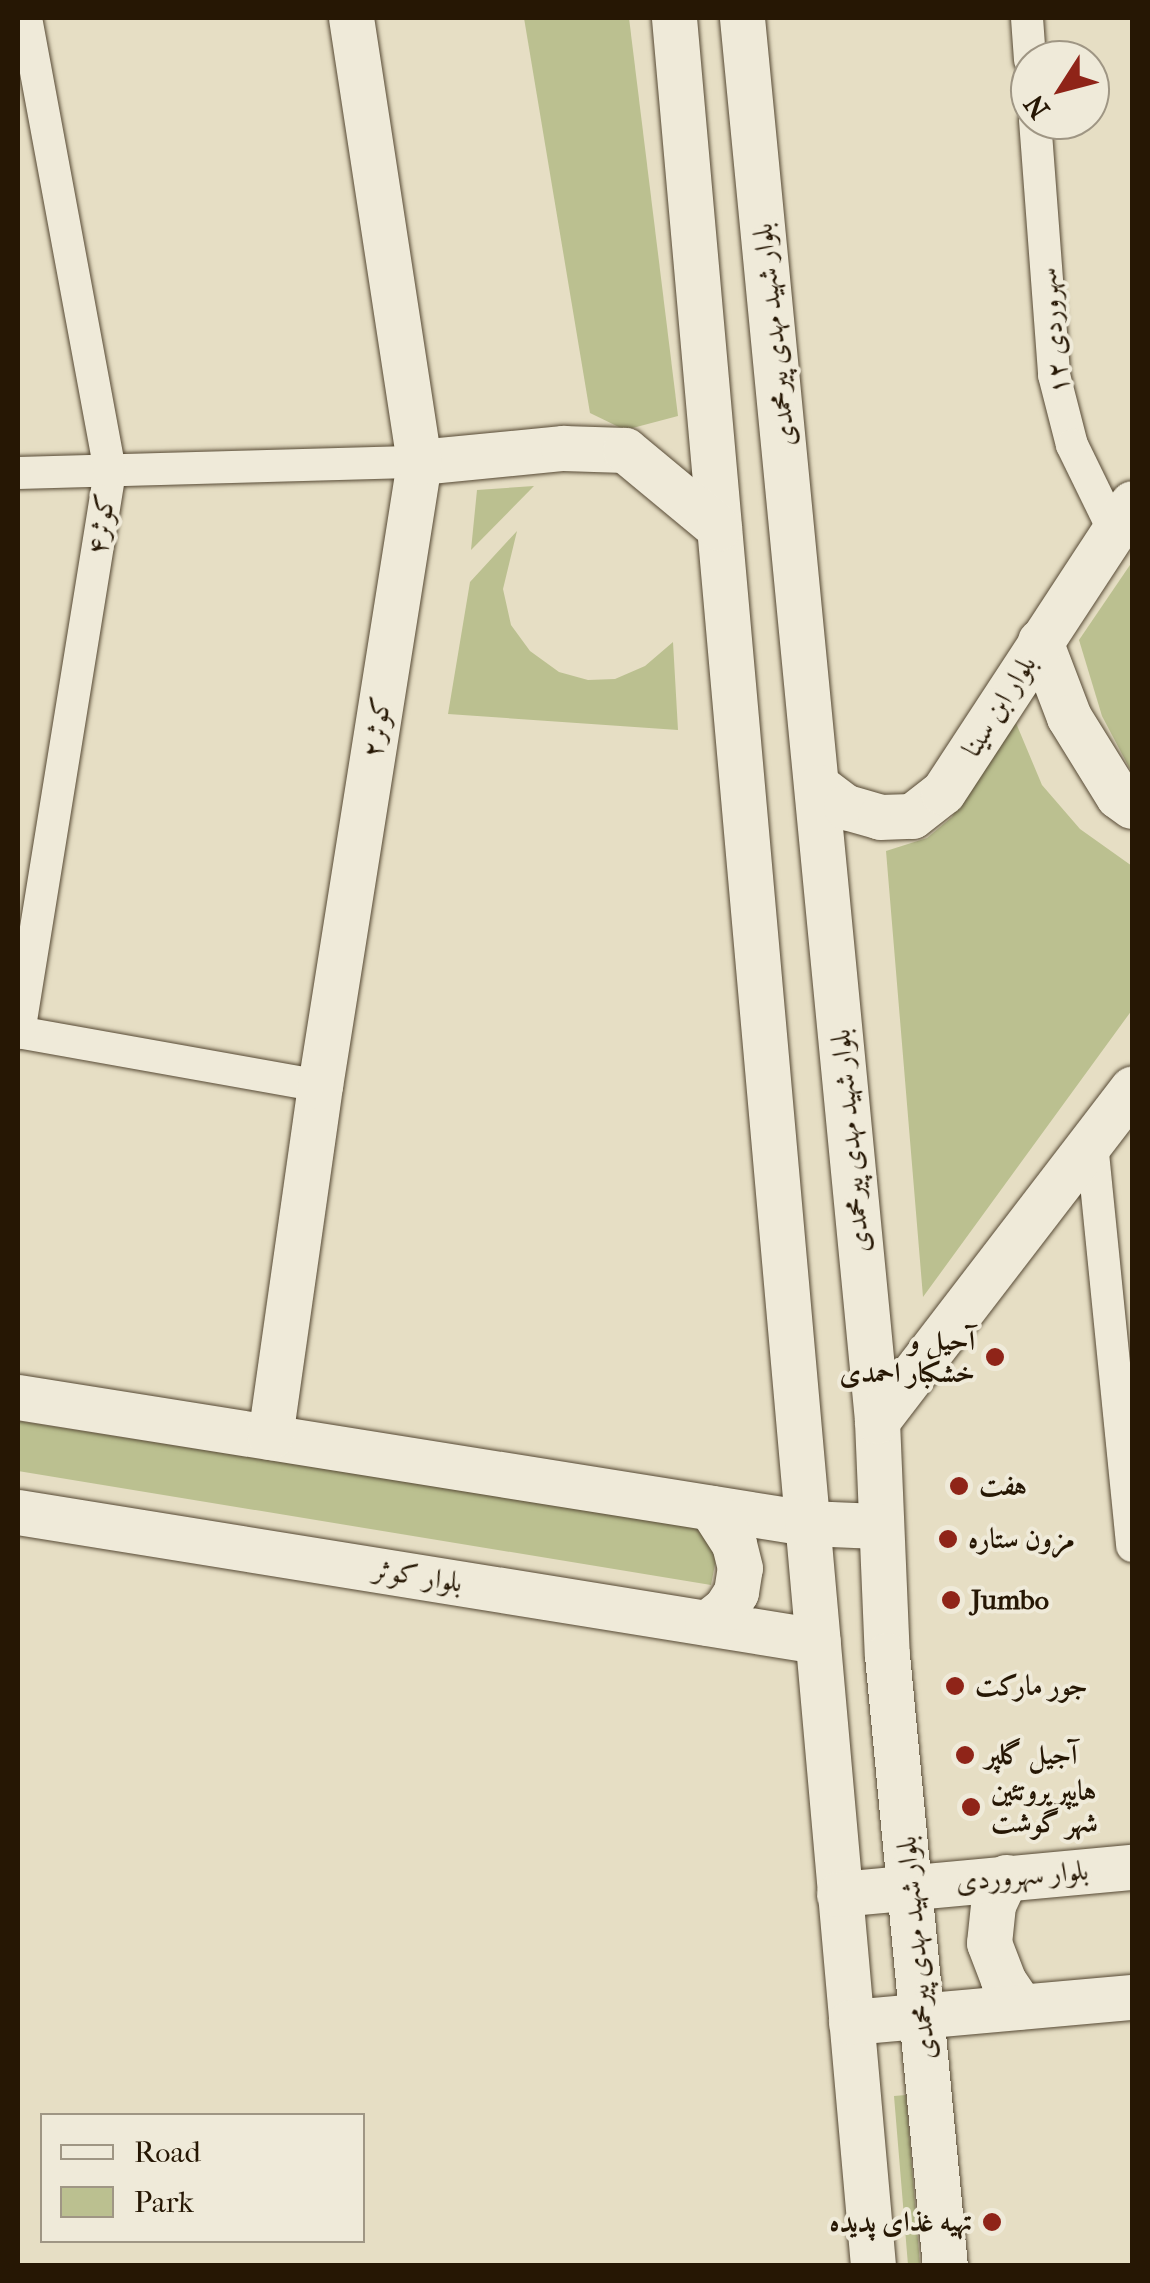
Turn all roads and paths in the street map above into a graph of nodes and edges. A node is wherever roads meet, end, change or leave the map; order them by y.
1 (26, 18) edge
2 (351, 18) edge
3 (674, 18) edge
4 (742, 18) edge
5 (1036, 140) edge
6 (419, 462) junction
7 (110, 471) junction
8 (18, 473) edge
9 (1123, 517) edge
10 (719, 528) junction
11 (1040, 641) junction
12 (819, 786) junction
13 (1132, 806) edge
14 (18, 1032) edge
15 (320, 1086) junction
16 (1130, 1097) edge
17 (1092, 1143) junction
18 (18, 1397) edge
19 (877, 1421) junction
20 (270, 1437) junction
21 (711, 1508) junction
22 (18, 1512) edge
23 (808, 1523) junction
24 (878, 1526) junction
25 (1132, 1546) edge
26 (707, 1623) junction
27 (818, 1641) junction
28 (1132, 1866) edge
29 (1006, 1877) junction
30 (911, 1885) junction
31 (839, 1894) junction
32 (1132, 1998) edge
33 (1022, 2007) junction
34 (922, 2016) junction
35 (850, 2022) junction
36 (873, 2266) edge
37 (945, 2266) edge

1 - 7 street, کوثر۴
2 - 6 main road, کوثر۲
3 - 10 main road
4 - 12 main road, بلوار شهید مهدی پیرمحمدی
5 - 9 street, سهروردی ۱۲
6 - 7 street
6 - 10 main road
6 - 15 main road, کوثر۲
7 - 8 street
7 - 14 street, کوثر۴
9 - 11 main road, بلوار ابن سینا
10 - 23 main road
11 - 12 main road, بلوار ابن سینا
11 - 13 main road
12 - 19 main road, بلوار شهید مهدی پیرمحمدی
14 - 15 street
15 - 20 main road, کوثر۲
16 - 17 main road
17 - 19 main road
17 - 25 street
18 - 20 main road
19 - 24 main road, بلوار شهید مهدی پیرمحمدی
20 - 21 main road
21 - 23 main road
21 - 26 main road
22 - 26 main road, بلوار کوثر
23 - 24 main road
23 - 27 main road
24 - 30 main road, بلوار شهید مهدی پیرمحمدی
26 - 27 main road, بلوار کوثر
27 - 31 main road
28 - 29 main road, بلوار سهروردی
29 - 30 main road, بلوار سهروردی
29 - 33 main road
30 - 31 main road, بلوار سهروردی
30 - 34 main road, بلوار شهید مهدی پیرمحمدی
31 - 35 main road
32 - 33 main road
33 - 34 main road
34 - 35 main road
34 - 37 main road, بلوار شهید مهدی پیرمحمدی
35 - 36 main road

